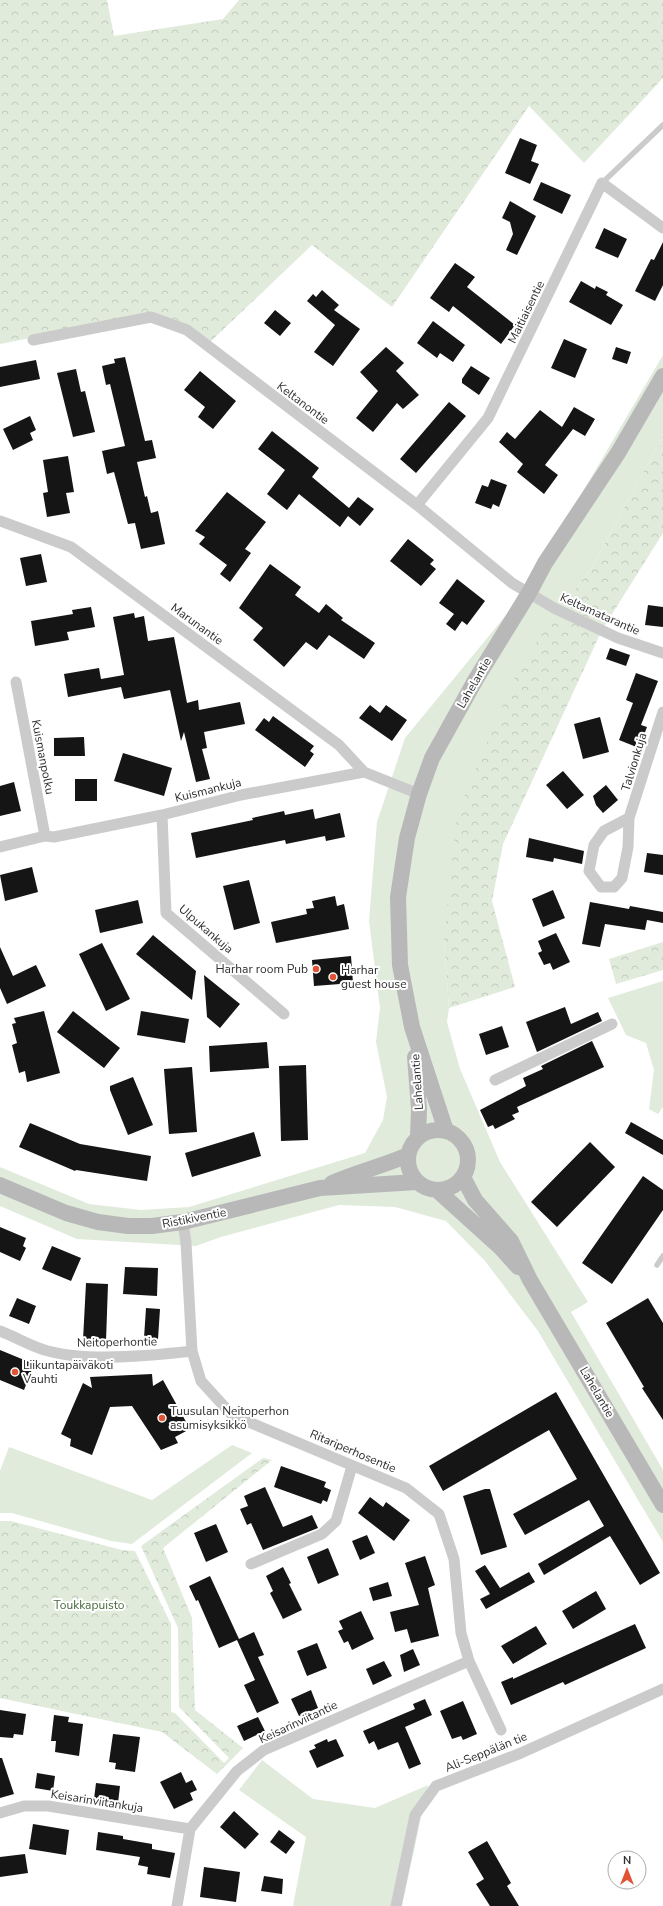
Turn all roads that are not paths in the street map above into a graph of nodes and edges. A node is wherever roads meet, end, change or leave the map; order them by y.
1 (663, 125) edge
2 (602, 183) junction
3 (663, 228) edge
4 (33, 340) dead end
5 (663, 376) edge
6 (417, 505) junction
7 (0, 521) edge
8 (529, 594) junction
9 (663, 653) edge
10 (16, 682) dead end
11 (663, 712) edge
12 (364, 772) junction
13 (419, 794) junction
14 (162, 815) junction
15 (629, 818) junction
16 (45, 836) junction
17 (0, 847) edge
18 (284, 1014) dead end
19 (612, 1024) dead end
20 (412, 1027) junction
21 (495, 1080) dead end
22 (446, 1131) junction
23 (418, 1137) junction
24 (408, 1155) junction
25 (463, 1177) junction
26 (417, 1182) junction
27 (0, 1185) edge
28 (320, 1188) junction
29 (437, 1190) junction
30 (183, 1222) junction
31 (663, 1256) edge
32 (656, 1265) dead end
33 (530, 1280) junction
34 (0, 1331) edge
35 (192, 1351) junction
36 (352, 1466) junction
37 (663, 1505) edge
38 (251, 1564) dead end
39 (469, 1661) junction
40 (663, 1689) edge
41 (501, 1730) dead end
42 (0, 1813) edge
43 (190, 1830) junction
44 (178, 1906) edge
45 (396, 1906) edge

1 - 2 lane
2 - 3 street
2 - 6 street, Maitiaisentie
4 - 6 street, Keltanontie
5 - 8 main road, Lahelantie
6 - 8 street, Keltanontie
7 - 12 street, Marunantie
8 - 9 street, Keltamatarantie
8 - 13 main road, Lahelantie
10 - 16 street, Kuismanpolku
11 - 15 street, Talvionkuja
12 - 13 street
12 - 14 street, Kuismankuja
13 - 20 main road, Lahelantie
14 - 16 street, Kuismankuja
14 - 18 street, Ulpukankuja
15 - 15 street, Talvionkuja
16 - 17 street, Kuismankuja
19 - 21 street
20 - 22 main road, Lahelantie
20 - 23 main road, Lahelantie
22 - 23 main road
22 - 25 main road
23 - 24 main road
24 - 26 main road
24 - 28 main road, Ristikiventie
25 - 29 main road
25 - 33 main road, Lahelantie
26 - 28 main road, Ristikiventie
26 - 29 main road
27 - 30 main road, Ristikiventie
28 - 30 main road, Ristikiventie
29 - 33 main road, Lahelantie
30 - 35 street, Ritariperhosentie
31 - 32 lane
33 - 37 main road, Lahelantie
34 - 35 street, Neitoperhontie
35 - 36 street, Ritariperhosentie
36 - 38 street
36 - 39 street, Ritariperhosentie
39 - 41 street, Ritariperhosentie
39 - 43 street, Keisarinviitantie
40 - 45 street, Ali-Seppälän tie
42 - 43 street, Keisarinviitankuja
43 - 44 street, Keisarinviitantie

